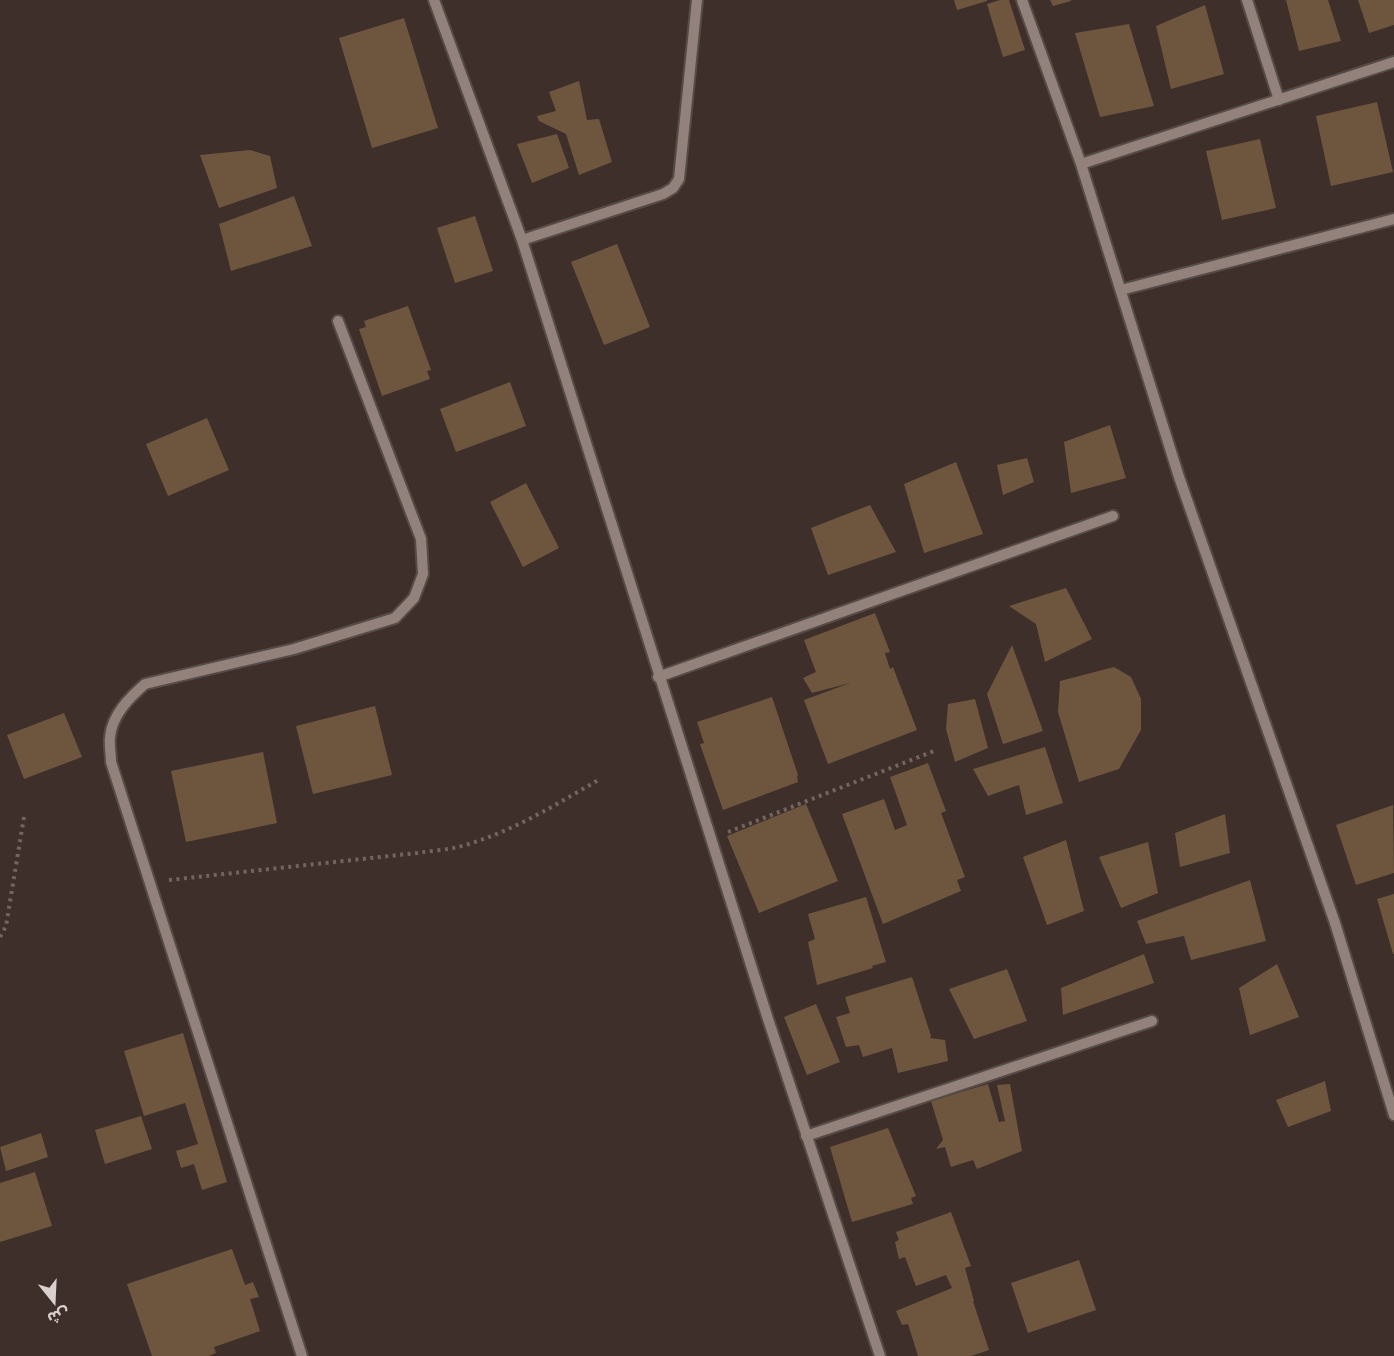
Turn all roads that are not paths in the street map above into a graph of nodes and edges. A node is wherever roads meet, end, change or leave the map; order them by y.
1 (434, 0) edge
2 (698, 0) edge
3 (1022, 0) edge
4 (1247, 0) edge
5 (1394, 62) edge
6 (1279, 100) junction
7 (1081, 164) junction
8 (1394, 219) edge
9 (522, 240) junction
10 (1121, 290) junction
11 (338, 321) dead end
12 (1113, 516) dead end
13 (658, 676) junction
14 (1152, 1022) dead end
15 (1389, 1081) edge
16 (1394, 1115) edge
17 (806, 1136) junction
18 (302, 1356) edge
19 (880, 1356) edge

1 - 9 street
2 - 9 street
3 - 7 street
4 - 6 street
5 - 6 street
6 - 7 street
7 - 10 street
8 - 10 street
9 - 13 street
10 - 15 street
11 - 18 street
12 - 13 street
13 - 17 street
14 - 17 street
15 - 16 street
17 - 19 street

